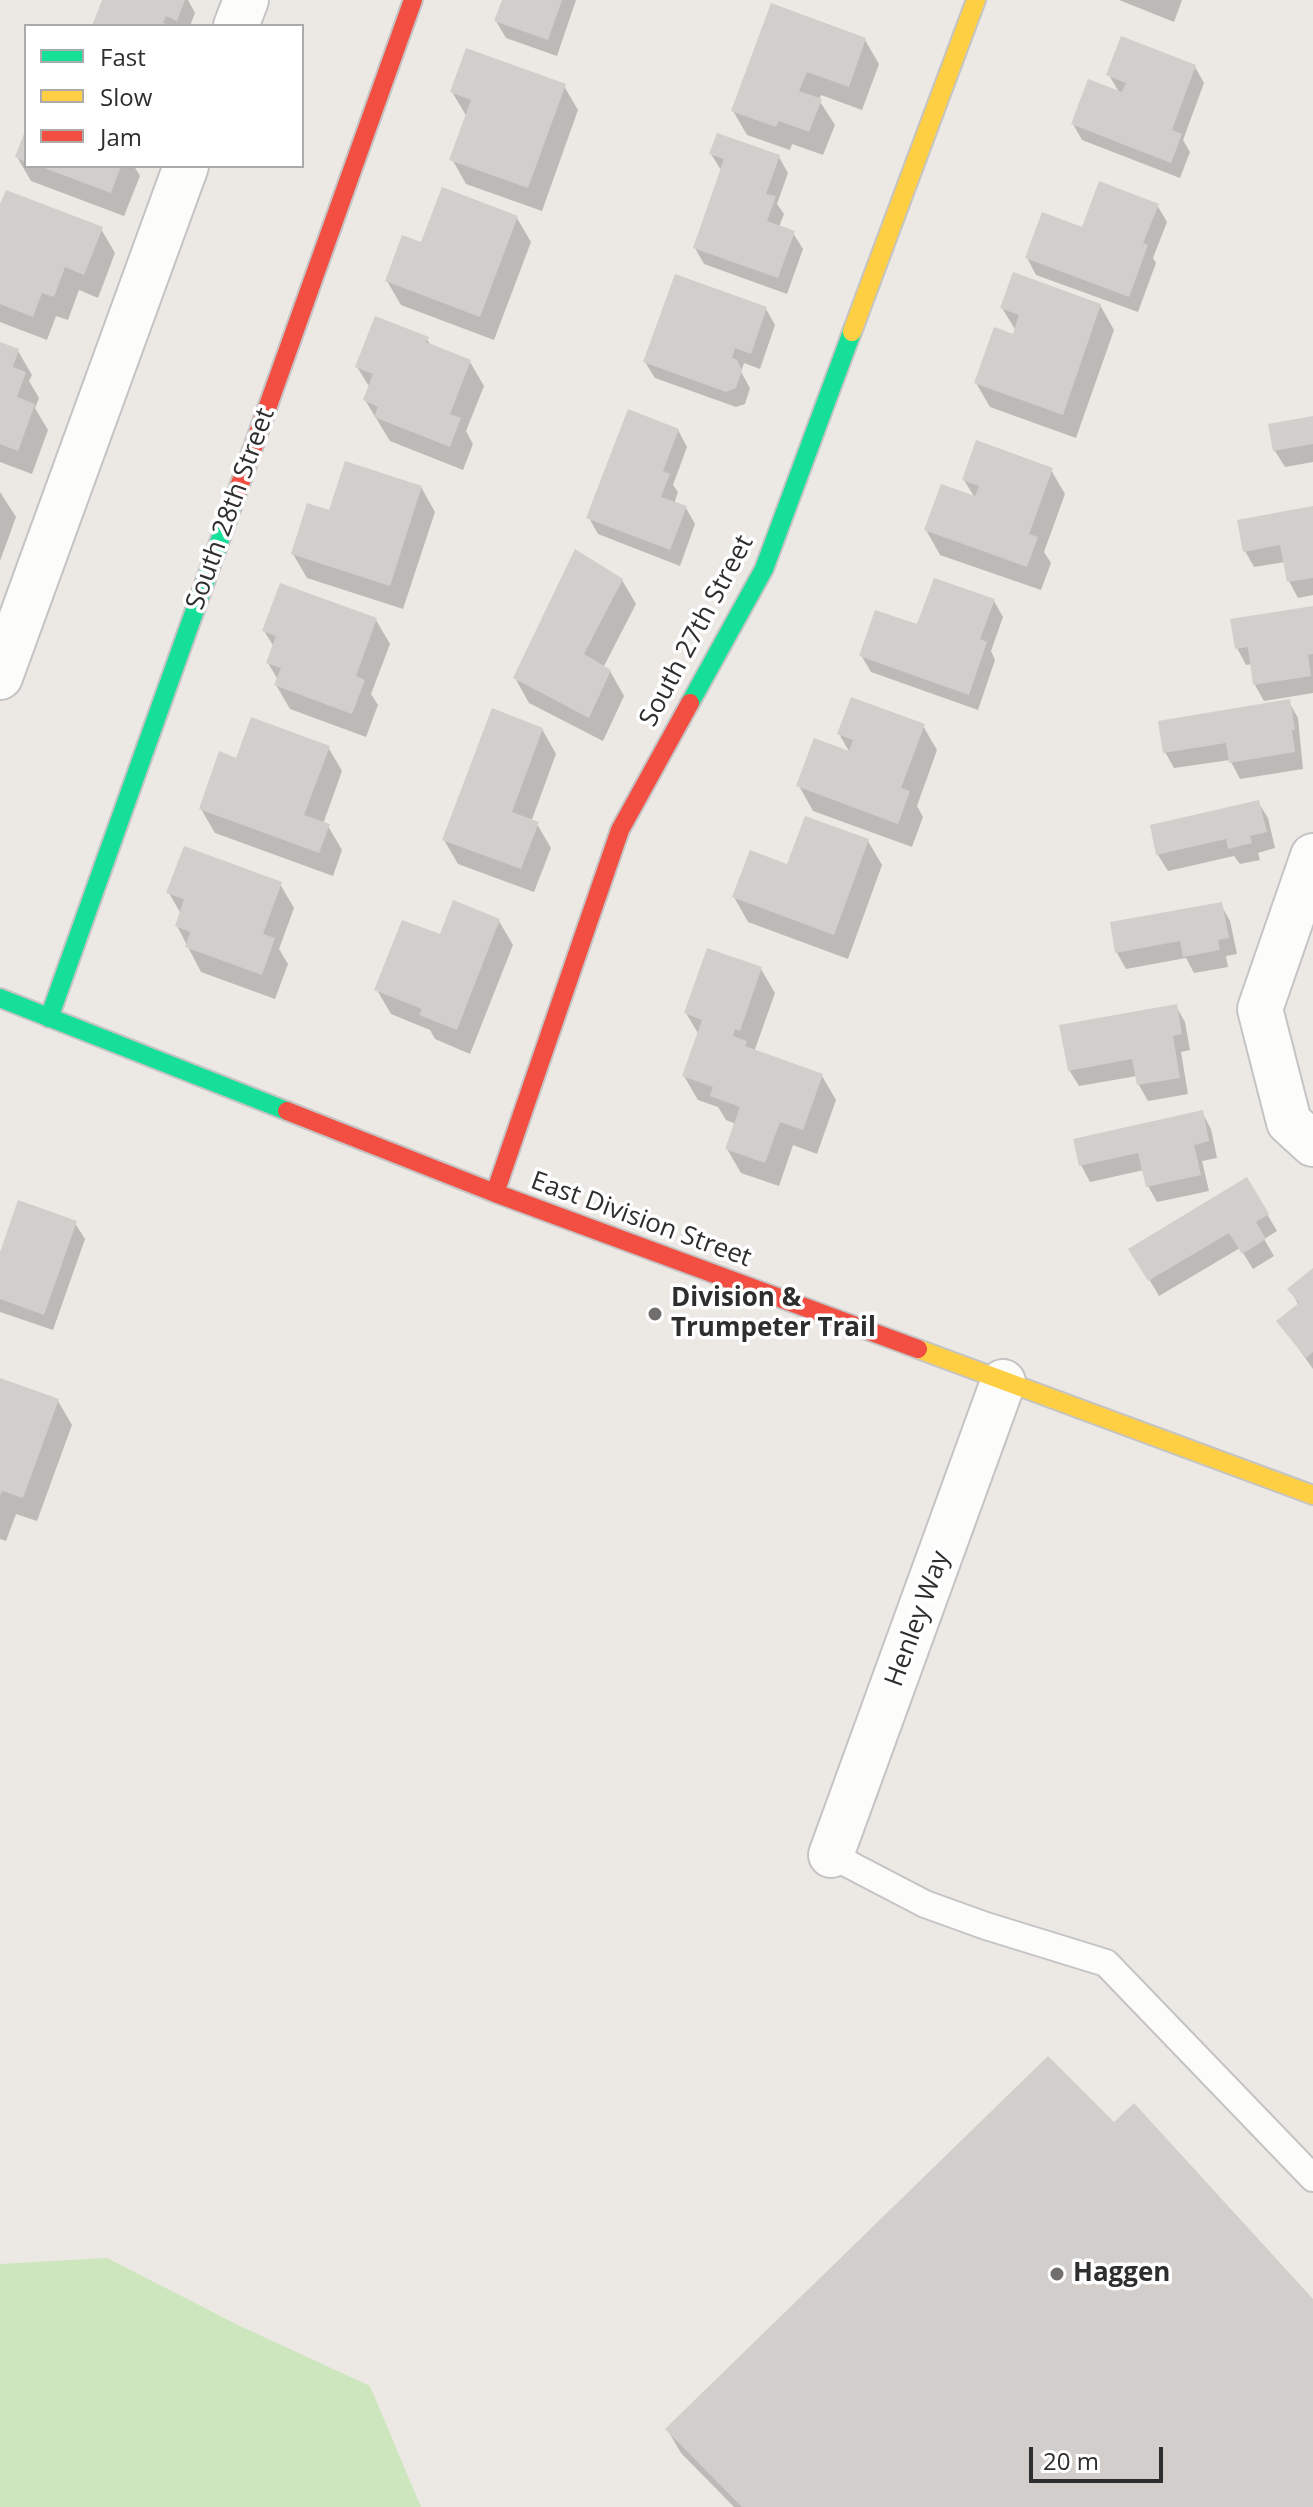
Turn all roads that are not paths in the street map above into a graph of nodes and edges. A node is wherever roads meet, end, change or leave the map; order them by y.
1 (246, 0) edge
2 (413, 0) edge
3 (976, 0) edge
4 (237, 24) edge
5 (185, 168) edge
6 (0, 677) edge
7 (1313, 856) edge
8 (0, 998) edge
9 (49, 1018) junction
10 (1313, 1144) edge
11 (495, 1193) junction
12 (1003, 1382) junction
13 (1313, 1495) edge
14 (831, 1855) joint
15 (1313, 2178) edge

1 - 4 street
2 - 9 street, South 28th Street
3 - 11 street, South 27th Street
5 - 6 street
7 - 10 street
8 - 9 street, East Division Street
9 - 11 street, East Division Street
11 - 12 street, East Division Street
12 - 13 street, East Division Street
12 - 14 street, Henley Way
14 - 15 lane

